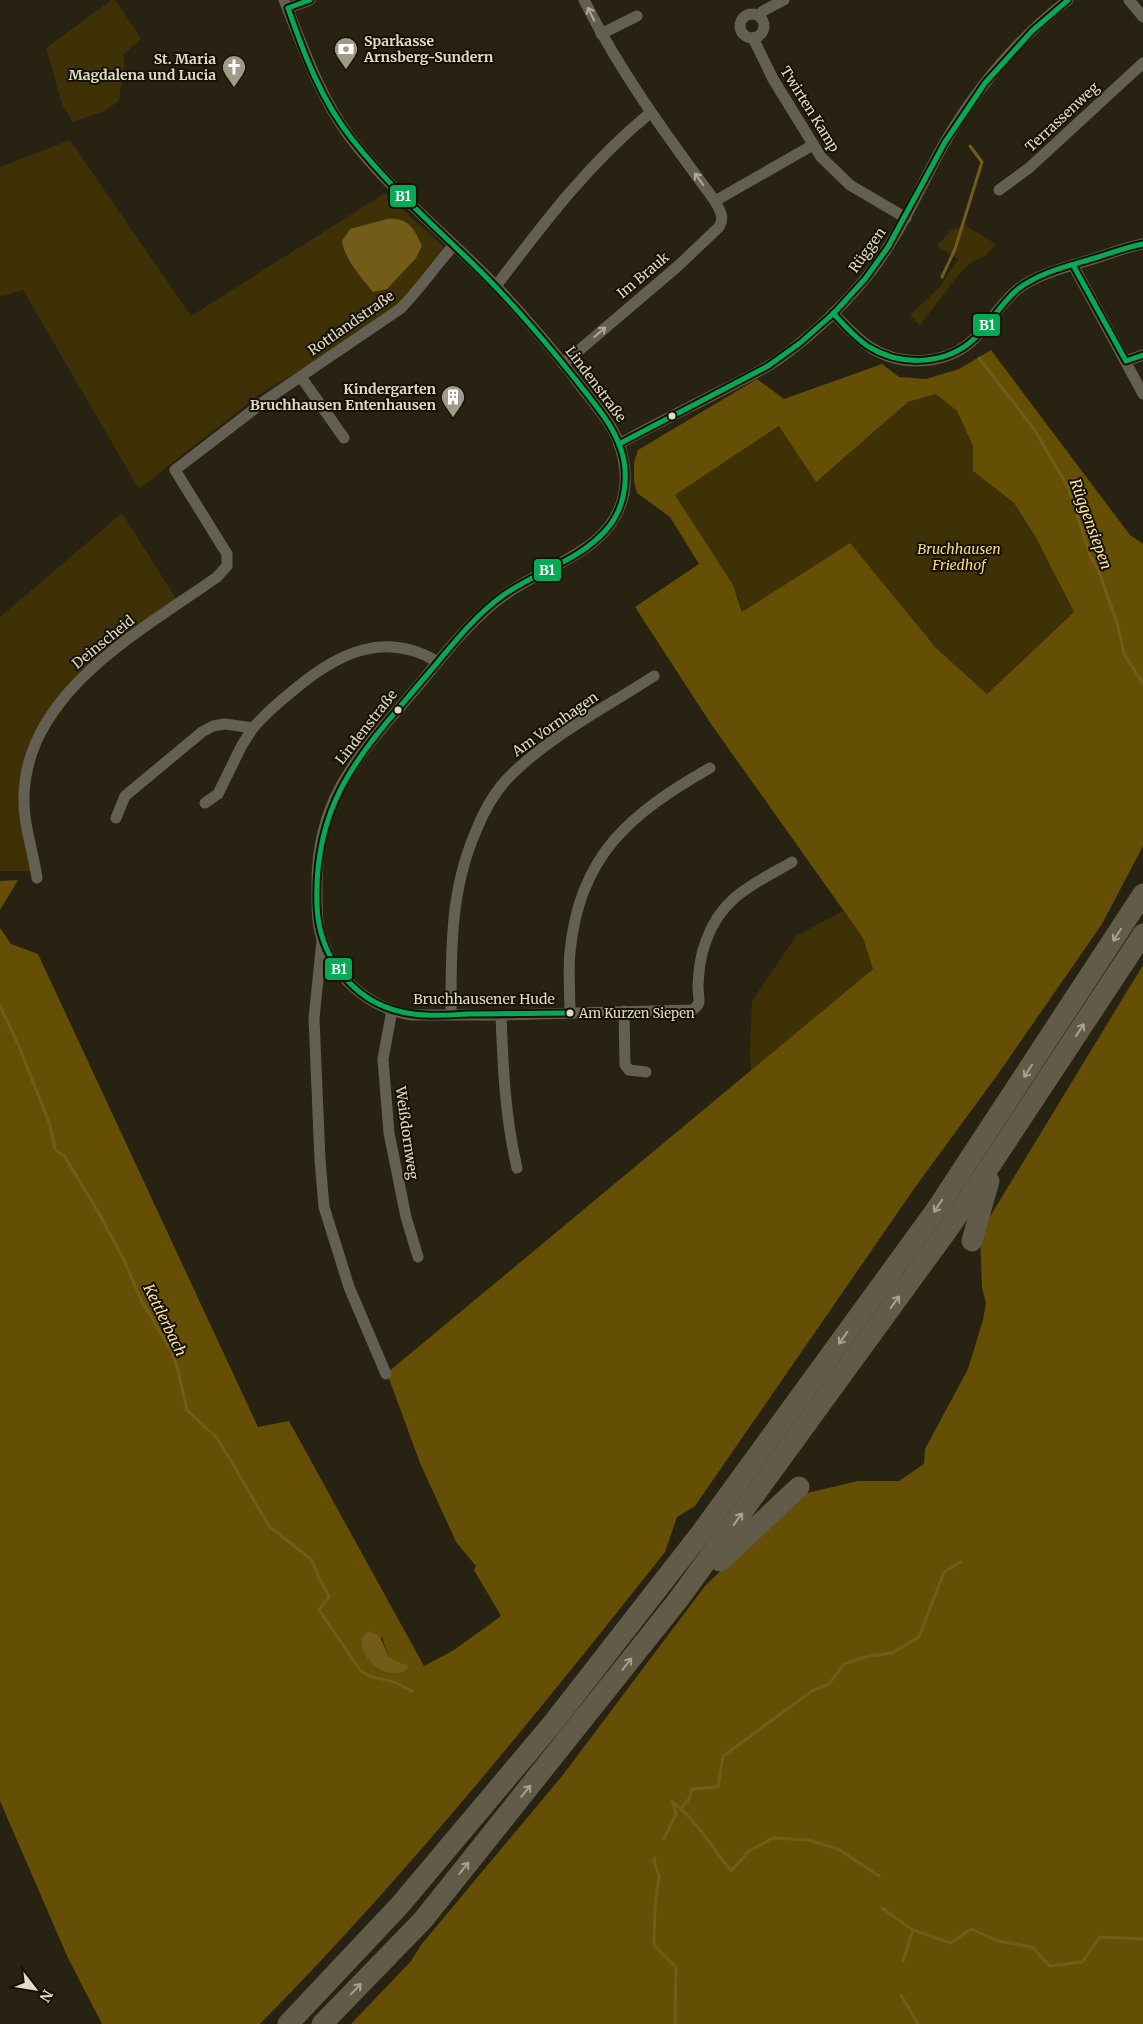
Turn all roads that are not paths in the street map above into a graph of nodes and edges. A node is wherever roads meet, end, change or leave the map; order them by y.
1 (310, 0) edge
2 (584, 0) edge
3 (784, 0) edge
4 (1068, 0) edge
5 (1128, 0) edge
6 (286, 4) edge
7 (637, 16) dead end
8 (759, 16) junction
9 (1143, 17) edge
10 (601, 34) junction
11 (753, 38) junction
12 (1143, 63) edge
13 (650, 113) junction
14 (813, 145) junction
15 (999, 190) dead end
16 (714, 201) junction
17 (906, 218) junction
18 (1143, 244) edge
19 (454, 245) junction
20 (1073, 266) junction
21 (496, 286) junction
22 (833, 313) junction
23 (1143, 355) edge
24 (1126, 362) junction
25 (563, 364) junction
26 (301, 377) junction
27 (1143, 394) edge
28 (344, 438) dead end
29 (619, 444) junction
30 (175, 470) joint
31 (438, 662) junction
32 (654, 676) dead end
33 (253, 728) junction
34 (710, 768) dead end
35 (205, 803) dead end
36 (116, 818) dead end
37 (792, 862) dead end
38 (37, 878) dead end
39 (1143, 894) edge
40 (317, 895) joint
41 (1143, 934) edge
42 (322, 939) junction
43 (392, 1010) junction
44 (630, 1011) junction
45 (570, 1013) junction
46 (451, 1014) junction
47 (501, 1015) junction
48 (646, 1072) dead end
49 (1043, 1086) junction
50 (517, 1168) dead end
51 (972, 1240) dead end
52 (418, 1258) dead end
53 (386, 1374) dead end
54 (799, 1487) dead end
55 (678, 1600) junction
56 (288, 2024) edge
57 (322, 2024) edge

1 - 6 street
10 -> 2 street, Im Brauk
3 - 8 street
4 - 17 street, Rüggen
5 - 9 street
6 - 19 street, Lindenstraße
7 - 10 street
8 - 11 street
8 - 11 street
10 - 13 street, Im Brauk
11 - 14 street, Twirten Kamp
12 - 15 street, Terrassenweg
16 -> 13 street, Im Brauk
13 - 21 street
14 - 16 street
14 - 17 street, Twirten Kamp
25 -> 16 street, Im Brauk
17 - 22 street, Rüggen
18 - 20 street
19 - 21 street, Lindenstraße
19 - 26 street, Rottlandstraße
20 - 22 street
20 - 24 street
21 - 25 street, Lindenstraße
22 - 29 street, Rüggen
23 - 24 street
24 - 27 street
25 - 29 street, Lindenstraße
26 - 28 street
26 - 30 street, Rottlandstraße
29 - 31 street, Lindenstraße
30 - 38 street, Deinscheid
31 - 33 street
31 - 40 street, Lindenstraße
32 - 46 street, Am Vornhagen
33 - 35 street
33 - 36 street
34 - 45 street
37 - 44 street, Bruchhausener Hude
39 -> 56 highway
40 - 42 street, Bruchhausener Hude
49 -> 41 highway
42 - 43 street, Bruchhausener Hude
42 - 53 street
43 - 46 street, Bruchhausener Hude
43 - 52 street, Weißdornweg
44 - 45 street, Bruchhausener Hude
44 - 48 street
45 - 47 street, Bruchhausener Hude
46 - 47 street, Bruchhausener Hude
47 - 50 street
49 - 51 highway
55 -> 49 highway
54 - 55 highway
57 -> 55 highway

